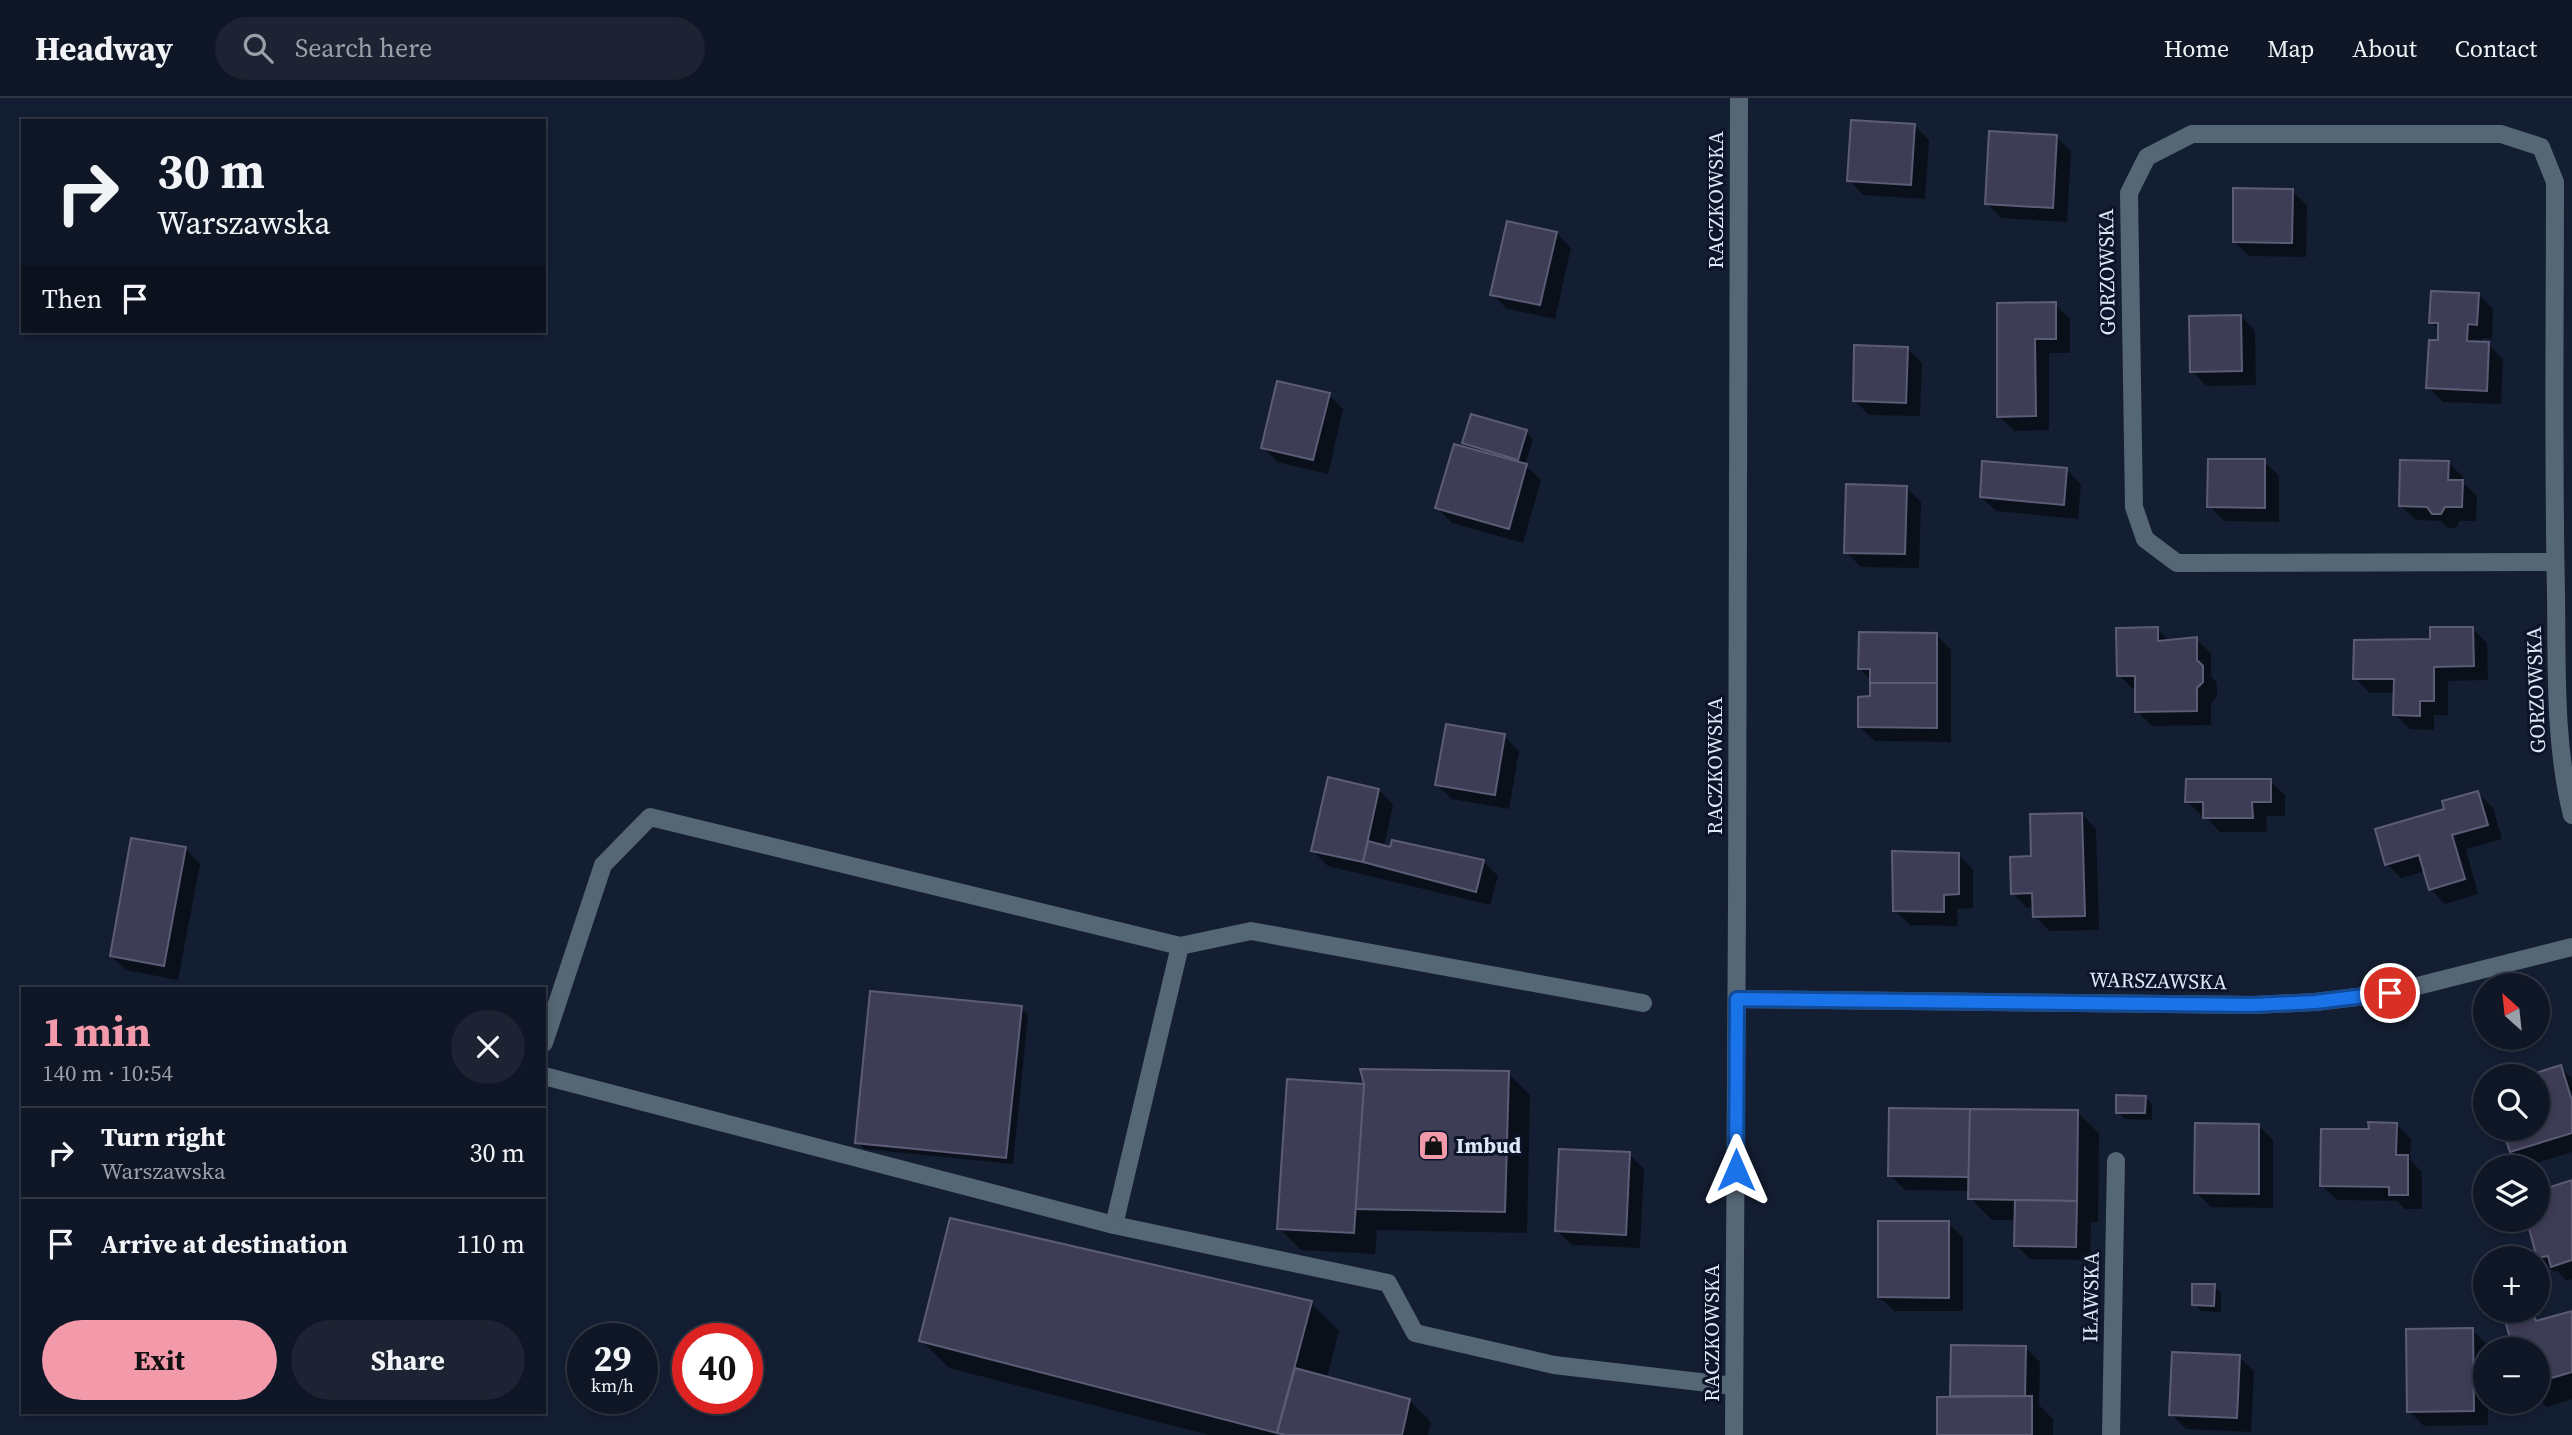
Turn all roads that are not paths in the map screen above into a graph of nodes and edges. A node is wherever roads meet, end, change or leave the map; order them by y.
1 (1739, 98) edge
2 (2555, 562) junction
3 (2572, 815) edge
4 (1180, 946) junction
5 (2572, 947) edge
6 (1737, 999) junction
7 (1643, 1003) dead end
8 (546, 1037) edge
9 (546, 1077) edge
10 (2116, 1161) dead end
11 (1114, 1225) junction
12 (1734, 1386) junction
13 (1734, 1435) edge
14 (2111, 1435) edge

1 - 6 street, RACZKOWSKA
2 - 2 street, GORZOWSKA
2 - 3 street, GORZOWSKA
4 - 7 street
4 - 8 street
4 - 11 street
5 - 6 street, WARSZAWSKA
6 - 12 street, RACZKOWSKA
9 - 11 street
10 - 14 street, IŁAWSKA
11 - 12 street
12 - 13 street, RACZKOWSKA

